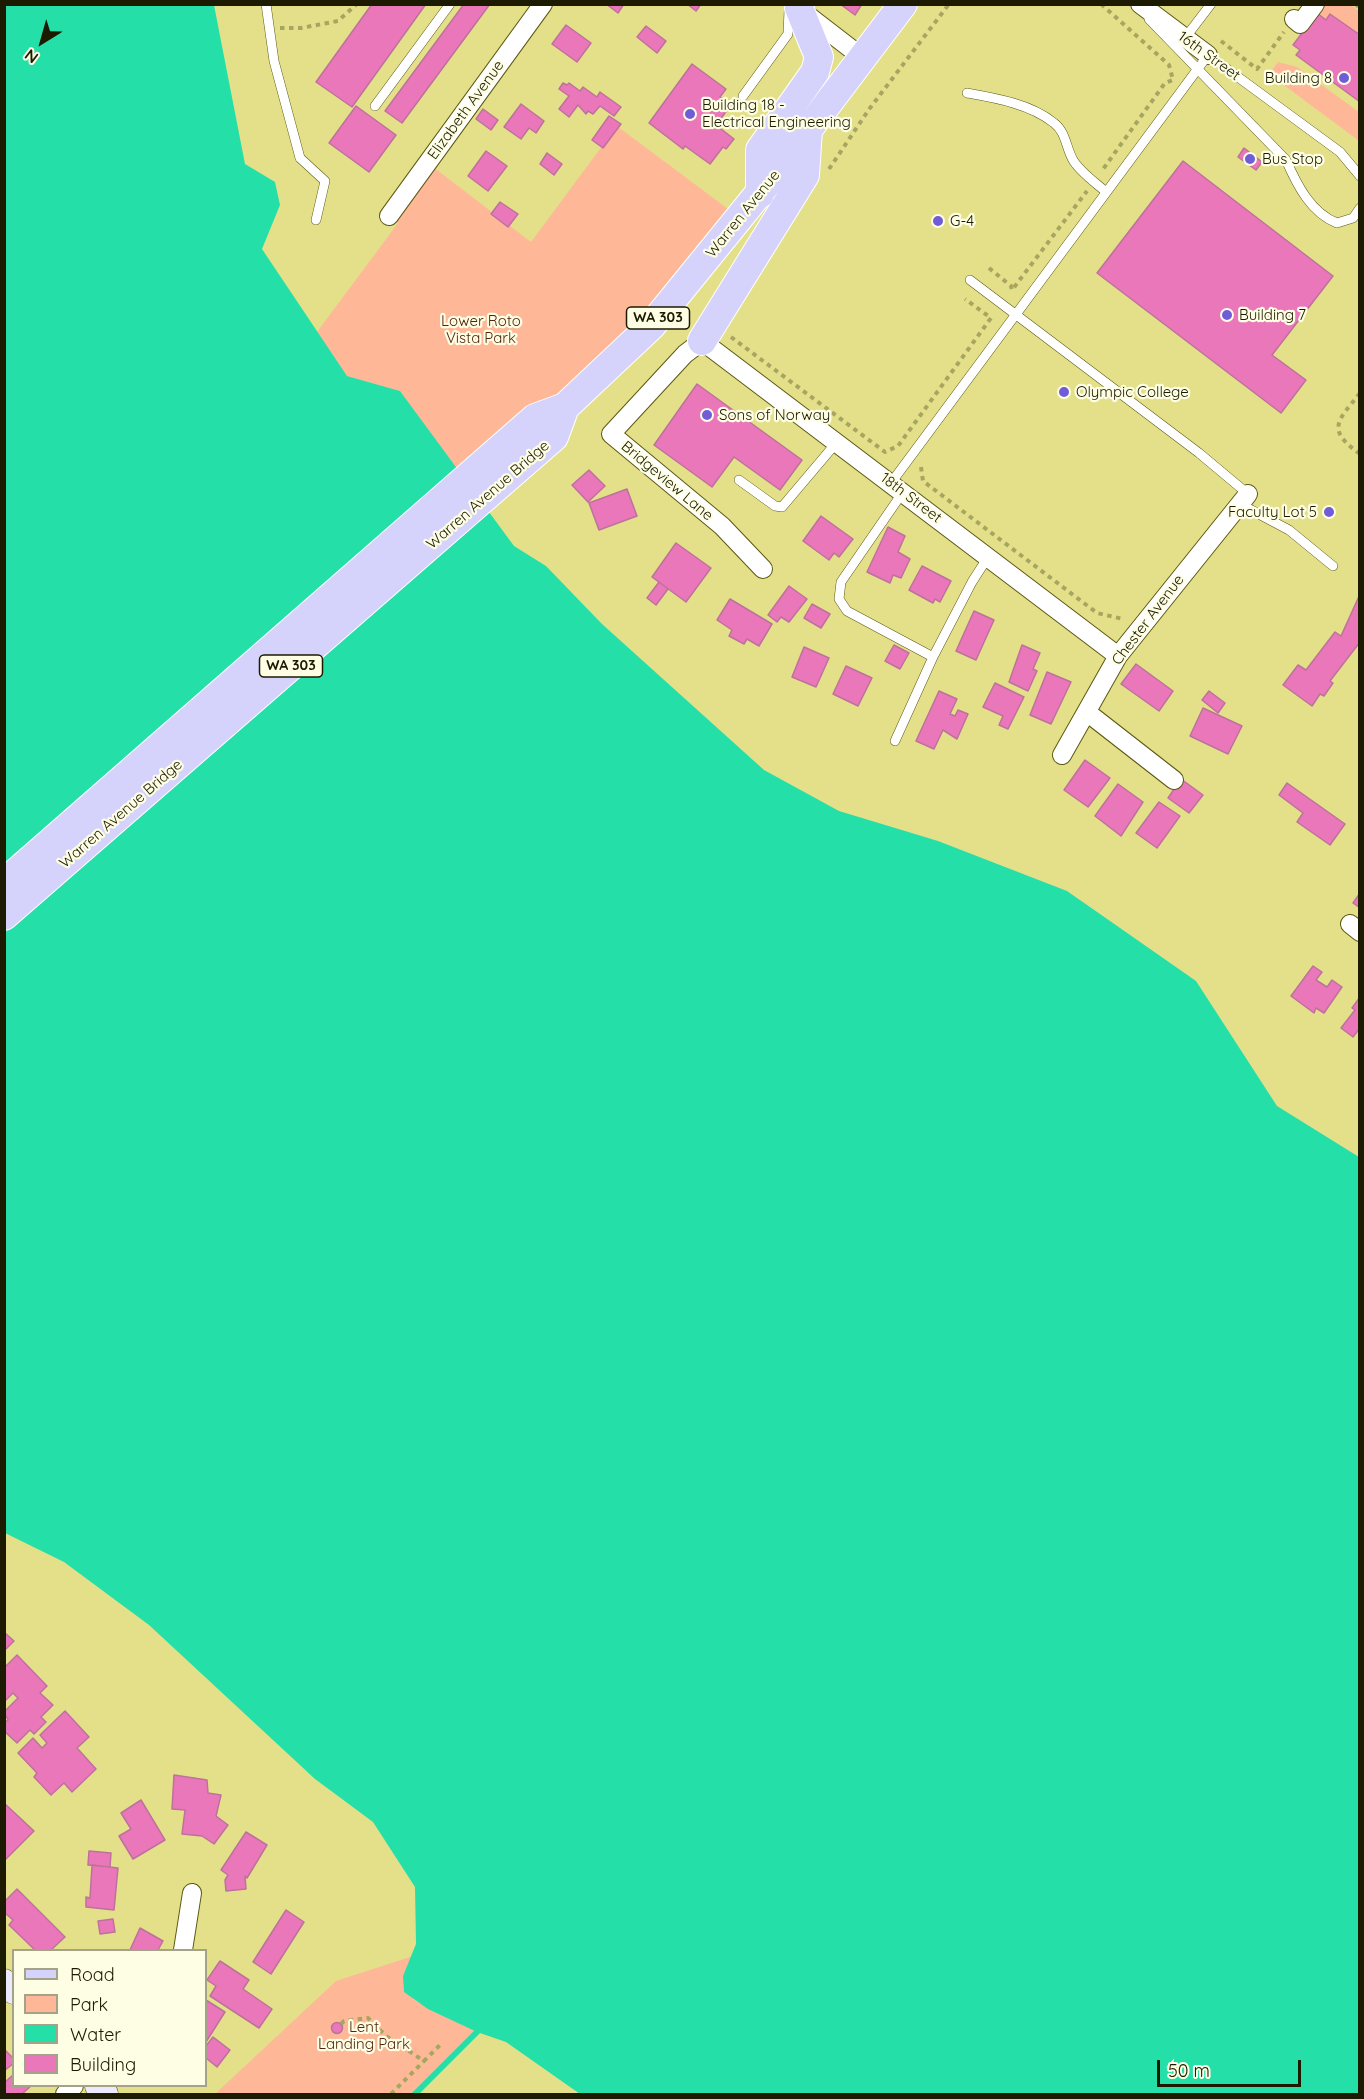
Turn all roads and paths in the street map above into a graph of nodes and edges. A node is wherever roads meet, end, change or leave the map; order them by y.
1 (266, 4) edge
2 (357, 4) edge
3 (450, 4) edge
4 (543, 4) edge
5 (903, 4) edge
6 (949, 4) edge
7 (1101, 4) edge
8 (1135, 4) edge
9 (1140, 4) edge
10 (1211, 4) edge
11 (1314, 4) edge
12 (1321, 4) edge
13 (1355, 4) edge
14 (794, 6) edge
15 (1359, 8) edge
16 (1198, 23) junction
17 (1299, 24) junction
18 (269, 28) junction
19 (1185, 38) junction
20 (1208, 55) junction
21 (863, 58) junction
22 (1197, 70) junction
23 (966, 93) dead end
24 (743, 96) dead end
25 (375, 106) dead end
26 (808, 129) junction
27 (1101, 172) dead end
28 (824, 176) dead end
29 (1359, 176) edge
30 (1088, 191) dead end
31 (1106, 192) junction
32 (760, 194) junction
33 (1359, 208) edge
34 (389, 216) dead end
35 (316, 220) dead end
36 (989, 268) dead end
37 (970, 280) dead end
38 (965, 299) dead end
39 (1016, 314) junction
40 (714, 337) junction
41 (1359, 393) edge
42 (565, 407) junction
43 (837, 442) junction
44 (1359, 454) edge
45 (928, 459) dead end
46 (739, 480) dead end
47 (897, 487) junction
48 (1244, 499) junction
49 (988, 557) junction
50 (1333, 566) dead end
51 (763, 569) dead end
52 (1123, 619) dead end
53 (1119, 656) junction
54 (933, 657) junction
55 (1088, 712) junction
56 (895, 741) dead end
57 (1062, 755) dead end
58 (1174, 780) dead end
59 (4, 883) edge
60 (4, 916) edge
61 (192, 1893) dead end
62 (183, 1949) edge
63 (341, 2024) dead end
64 (440, 2045) dead end
65 (424, 2061) junction
66 (391, 2094) edge

1 - 18 lane
2 - 18 path
3 - 25 lane
4 - 34 street, Elizabeth Avenue
5 - 21 main road, Warren Avenue / WA 303
6 - 28 path
7 - 27 path
8 - 22 lane
9 - 19 street, 16th Street
10 - 16 lane
11 - 17 street
12 - 17 street
13 - 15 path
14 - 21 street
14 - 24 lane
14 - 32 main road
16 - 17 path
16 - 19 lane
18 - 35 lane
19 - 20 street, 16th Street
20 - 22 lane
20 - 29 lane, 16th Street
21 - 26 main road, Warren Avenue / WA 303
22 - 31 lane
22 - 33 lane
23 - 31 lane
26 - 32 main road, Warren Avenue / WA 303
26 - 40 main road
30 - 36 path
31 - 39 lane
32 - 42 main road, Warren Avenue / WA 303
37 - 39 lane
38 - 40 path
39 - 47 lane
39 - 48 lane
40 - 43 street, 18th Street
40 - 51 street, Bridgeview Lane
41 - 44 path
42 - 59 main road, Warren Avenue Bridge / WA 303
42 - 60 main road, Warren Avenue Bridge / WA 303
43 - 46 lane
43 - 47 street, 18th Street
45 - 52 path
47 - 49 street, 18th Street
47 - 54 lane
48 - 50 lane
48 - 53 street, Chester Avenue
49 - 53 street, 18th Street
49 - 54 lane
53 - 55 street, Chester Avenue
54 - 56 lane
55 - 57 street, Chester Avenue
55 - 58 street
61 - 62 street
63 - 65 path
64 - 65 path
65 - 66 path

